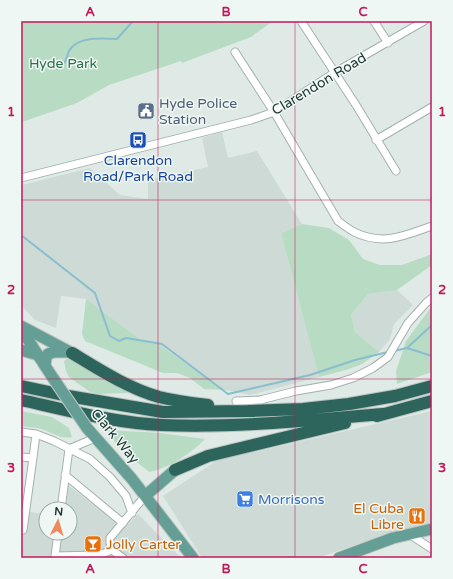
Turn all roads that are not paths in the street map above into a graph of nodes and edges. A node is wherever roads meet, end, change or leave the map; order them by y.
1 (301, 21) edge
2 (374, 21) edge
3 (424, 21) edge
4 (388, 43) junction
5 (235, 52) dead end
6 (334, 73) junction
7 (432, 107) edge
8 (274, 112) junction
9 (376, 140) junction
10 (396, 171) dead end
11 (21, 178) edge
12 (432, 226) edge
13 (432, 298) edge
14 (21, 326) edge
15 (21, 329) edge
16 (21, 350) edge
17 (72, 353) junction
18 (38, 355) junction
19 (45, 366) junction
20 (21, 386) edge
21 (432, 386) edge
22 (21, 400) edge
23 (236, 400) dead end
24 (432, 401) edge
25 (248, 412) junction
26 (383, 414) junction
27 (21, 432) edge
28 (36, 434) junction
29 (95, 438) junction
30 (69, 449) junction
31 (21, 457) edge
32 (34, 458) junction
33 (175, 470) joint
34 (65, 475) junction
35 (145, 496) junction
36 (62, 501) edge
37 (132, 513) junction
38 (123, 523) junction
39 (432, 529) edge
40 (23, 530) dead end
41 (409, 534) junction
42 (57, 541) edge
43 (432, 549) edge
44 (112, 550) junction
45 (355, 555) edge
46 (123, 558) edge
47 (193, 558) edge
48 (339, 558) edge

1 - 6 street
2 - 4 street
3 - 4 street, Clarendon Road
4 - 6 street, Clarendon Road
5 - 8 street
6 - 8 street, Clarendon Road
6 - 9 street
7 - 9 street
8 - 11 street, Clarendon Road
8 - 12 street
9 - 10 street
13 - 23 street
14 - 17 main road
15 - 18 main road, Clark Way
16 - 18 main road
17 - 19 main road
17 - 25 highway
18 - 19 main road, Clark Way
19 - 29 main road, Clark Way, bridge
20 - 25 highway
21 - 25 highway
22 - 26 highway
24 - 26 highway
26 - 33 highway
27 - 28 street
28 - 30 street
28 - 32 street
29 - 30 street
29 - 35 main road, Clark Way
30 - 34 street
30 - 37 street
31 - 32 street
32 - 40 street
33 - 35 main road
34 - 36 street
34 - 38 street
35 - 37 street
35 - 47 main road, Clark Way
37 - 38 street
38 - 44 street
39 - 41 main road
41 - 43 street
41 - 45 main road
42 - 44 street
44 - 46 street
45 - 48 main road

